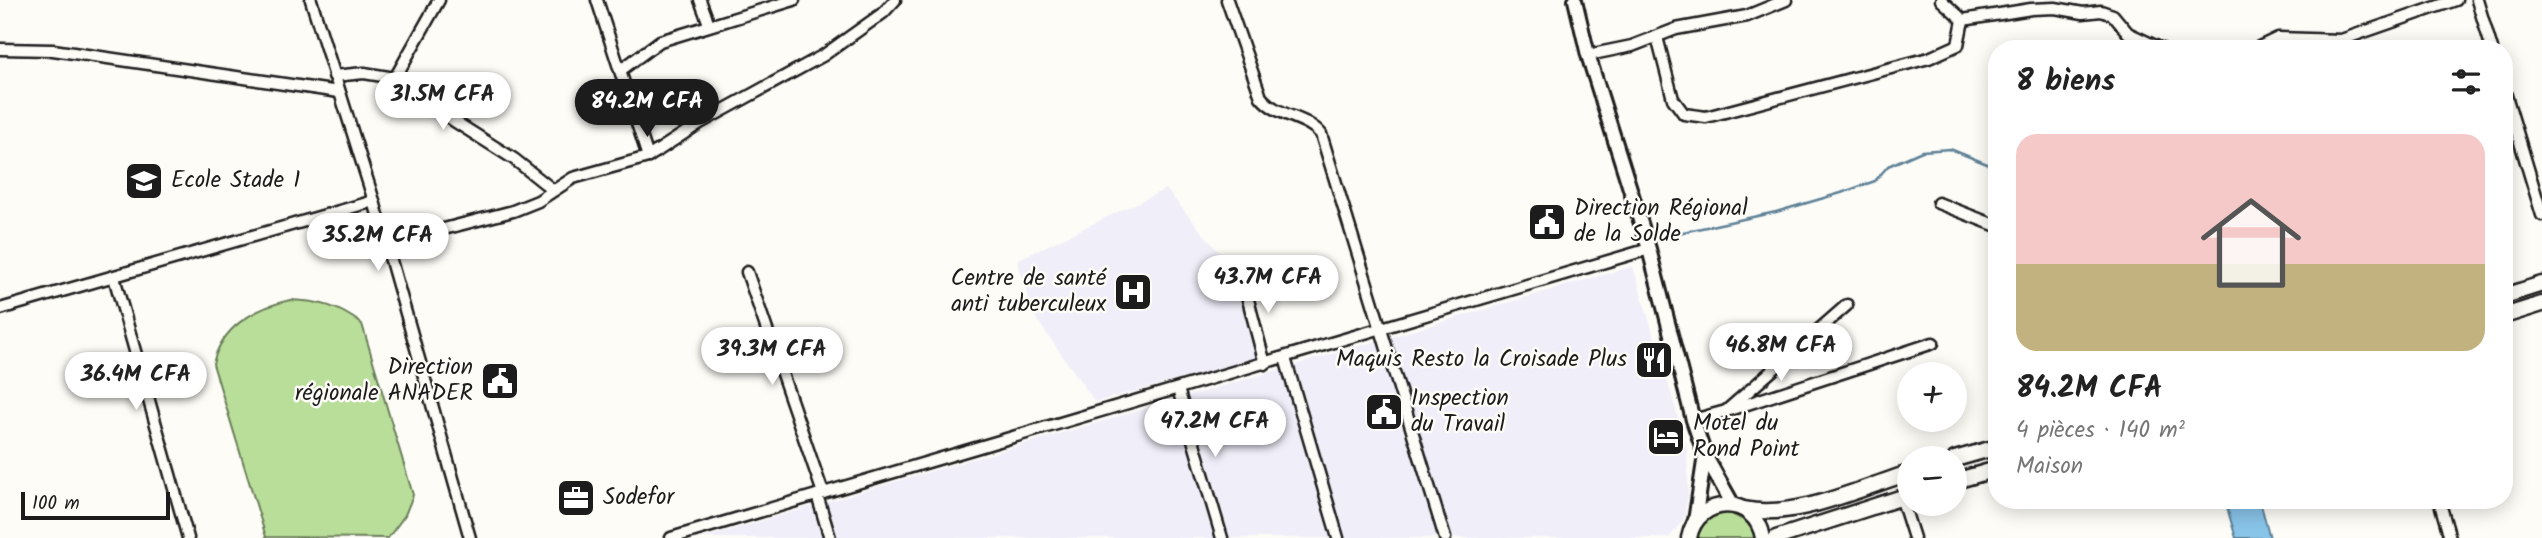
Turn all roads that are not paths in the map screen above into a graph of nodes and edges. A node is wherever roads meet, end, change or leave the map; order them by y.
1 (311, 0) edge
2 (439, 0) edge
3 (597, 0) edge
4 (700, 0) edge
5 (794, 0) edge
6 (895, 0) edge
7 (1227, 0) edge
8 (1575, 0) edge
9 (1786, 0) edge
10 (1941, 0) edge
11 (2456, 0) edge
12 (2477, 0) edge
13 (2030, 5) edge
14 (1963, 20) junction
15 (709, 24) junction
16 (1657, 37) junction
17 (2143, 40) edge
18 (2274, 40) edge
19 (2341, 40) edge
20 (2341, 40) edge
21 (2489, 40) edge
22 (0, 49) edge
23 (1588, 55) junction
24 (621, 70) junction
25 (334, 76) junction
26 (395, 78) junction
27 (339, 92) junction
28 (2513, 119) edge
29 (648, 157) junction
30 (553, 190) junction
31 (374, 201) junction
32 (1938, 203) dead end
33 (2542, 215) edge
34 (1988, 222) edge
35 (386, 244) junction
36 (1649, 249) junction
37 (747, 272) dead end
38 (1241, 273) dead end
39 (114, 277) junction
40 (2542, 285) edge
41 (2513, 293) edge
42 (2542, 304) edge
43 (1847, 305) dead end
44 (0, 309) edge
45 (2513, 313) edge
46 (1381, 330) junction
47 (1933, 343) dead end
48 (1285, 358) junction
49 (1265, 364) junction
50 (1178, 389) junction
51 (1726, 411) junction
52 (1693, 420) junction
53 (1988, 450) edge
54 (1705, 454) junction
55 (1967, 456) edge
56 (1988, 472) edge
57 (1897, 477) edge
58 (1967, 478) edge
59 (820, 494) junction
60 (1897, 499) edge
61 (1738, 507) junction
62 (2442, 509) edge
63 (1909, 516) edge
64 (1689, 532) edge
65 (702, 534) edge
66 (188, 538) edge
67 (470, 538) edge
68 (671, 538) edge
69 (830, 538) edge
70 (1222, 538) edge
71 (1338, 538) edge
72 (1444, 538) edge
73 (1763, 538) edge
74 (1776, 538) edge
75 (1914, 538) edge
76 (2450, 538) edge

1 - 25 street
2 - 26 street
3 - 24 street
4 - 15 street
5 - 15 street
6 - 29 street
7 - 46 street
8 - 23 main road
9 - 16 street
10 - 14 street
11 - 20 street
12 - 21 street
13 - 14 street
13 - 17 street
14 - 16 street
15 - 24 street
16 - 23 street
18 - 19 street
22 - 27 street
23 - 36 main road
24 - 29 street
25 - 26 street
25 - 27 street
26 - 30 street
27 - 31 street
28 - 33 street
29 - 30 street
30 - 35 street
31 - 35 street
31 - 39 street
32 - 34 street
35 - 67 street
36 - 46 street
36 - 52 main road
37 - 59 street
38 - 49 street
39 - 44 street
39 - 66 street
40 - 41 highway
42 - 45 highway
43 - 51 street
46 - 48 street
46 - 72 street
47 - 51 street
48 - 49 street
48 - 71 street
49 - 50 street
50 - 59 street
50 - 70 street
51 - 52 street
52 - 54 main road
53 - 55 highway
54 - 61 main road
54 - 64 main road
56 - 58 highway
57 - 61 highway
59 - 65 street
59 - 69 street
60 - 74 highway
61 - 64 highway
61 - 73 highway
62 - 76 street
63 - 75 street
65 - 68 street

